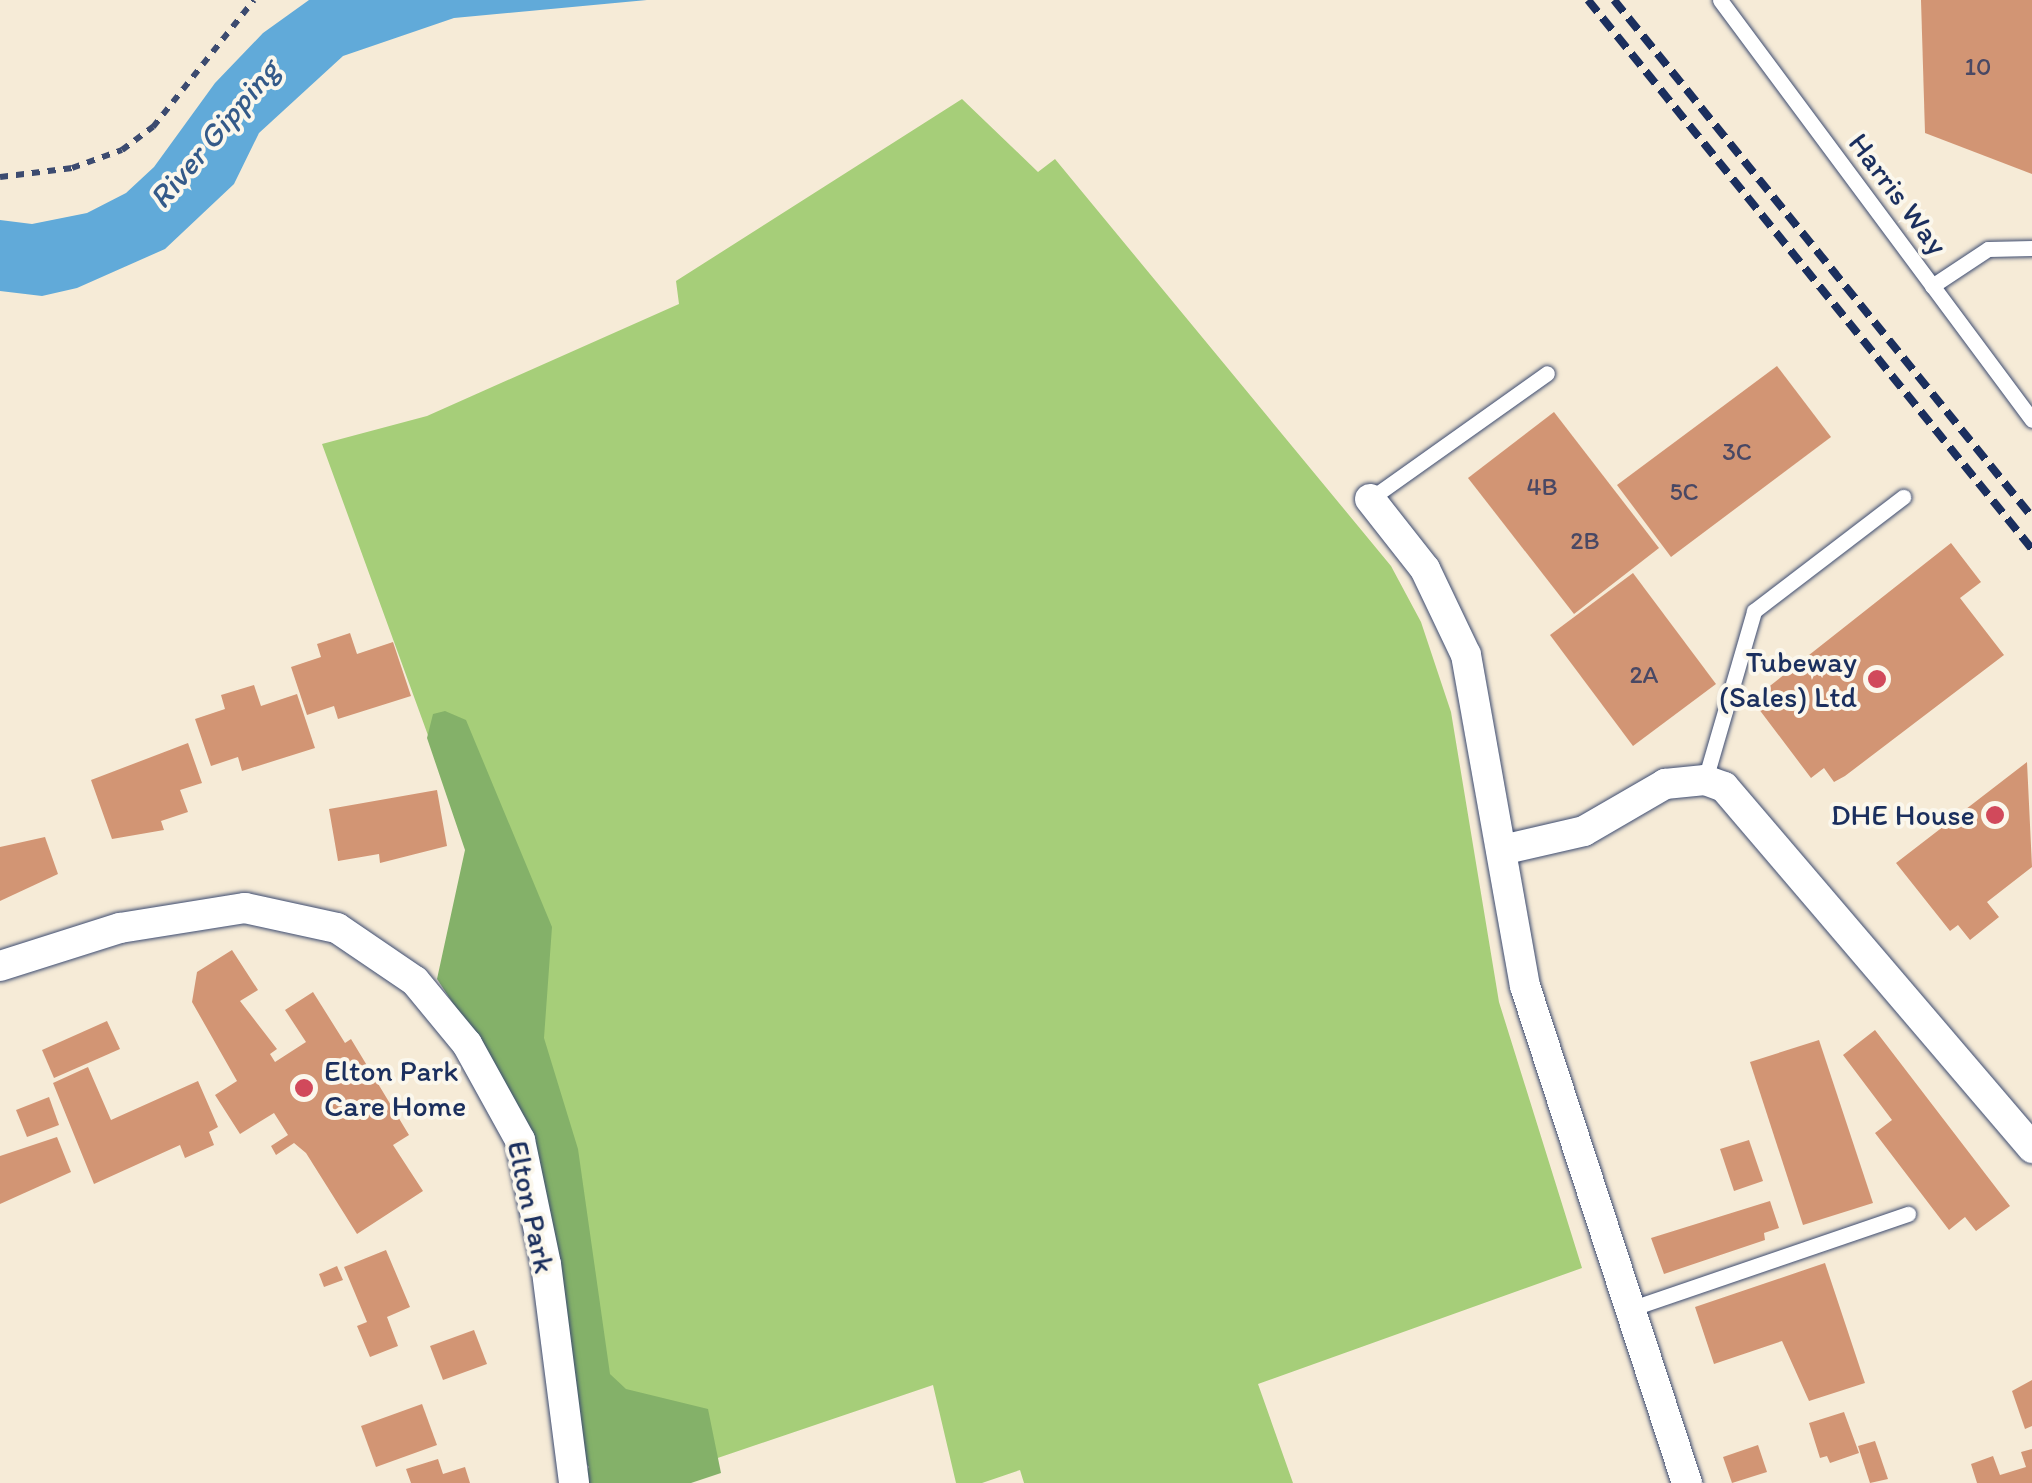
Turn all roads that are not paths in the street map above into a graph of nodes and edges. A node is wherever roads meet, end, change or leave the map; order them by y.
1 (1720, 0) edge
2 (2032, 248) edge
3 (1932, 286) junction
4 (1546, 373) dead end
5 (2032, 420) edge
6 (1903, 497) dead end
7 (1370, 499) joint
8 (1705, 780) junction
9 (1502, 850) junction
10 (0, 966) edge
11 (2032, 1148) edge
12 (1908, 1214) dead end
13 (1630, 1309) junction
14 (574, 1483) edge
15 (1687, 1483) edge

1 - 3 lane, Harris Way
2 - 3 lane
3 - 5 lane, Harris Way
4 - 7 lane
6 - 8 lane
7 - 9 street
8 - 9 street
8 - 11 street
9 - 13 street
10 - 14 street, Elton Park
12 - 13 lane
13 - 15 street

